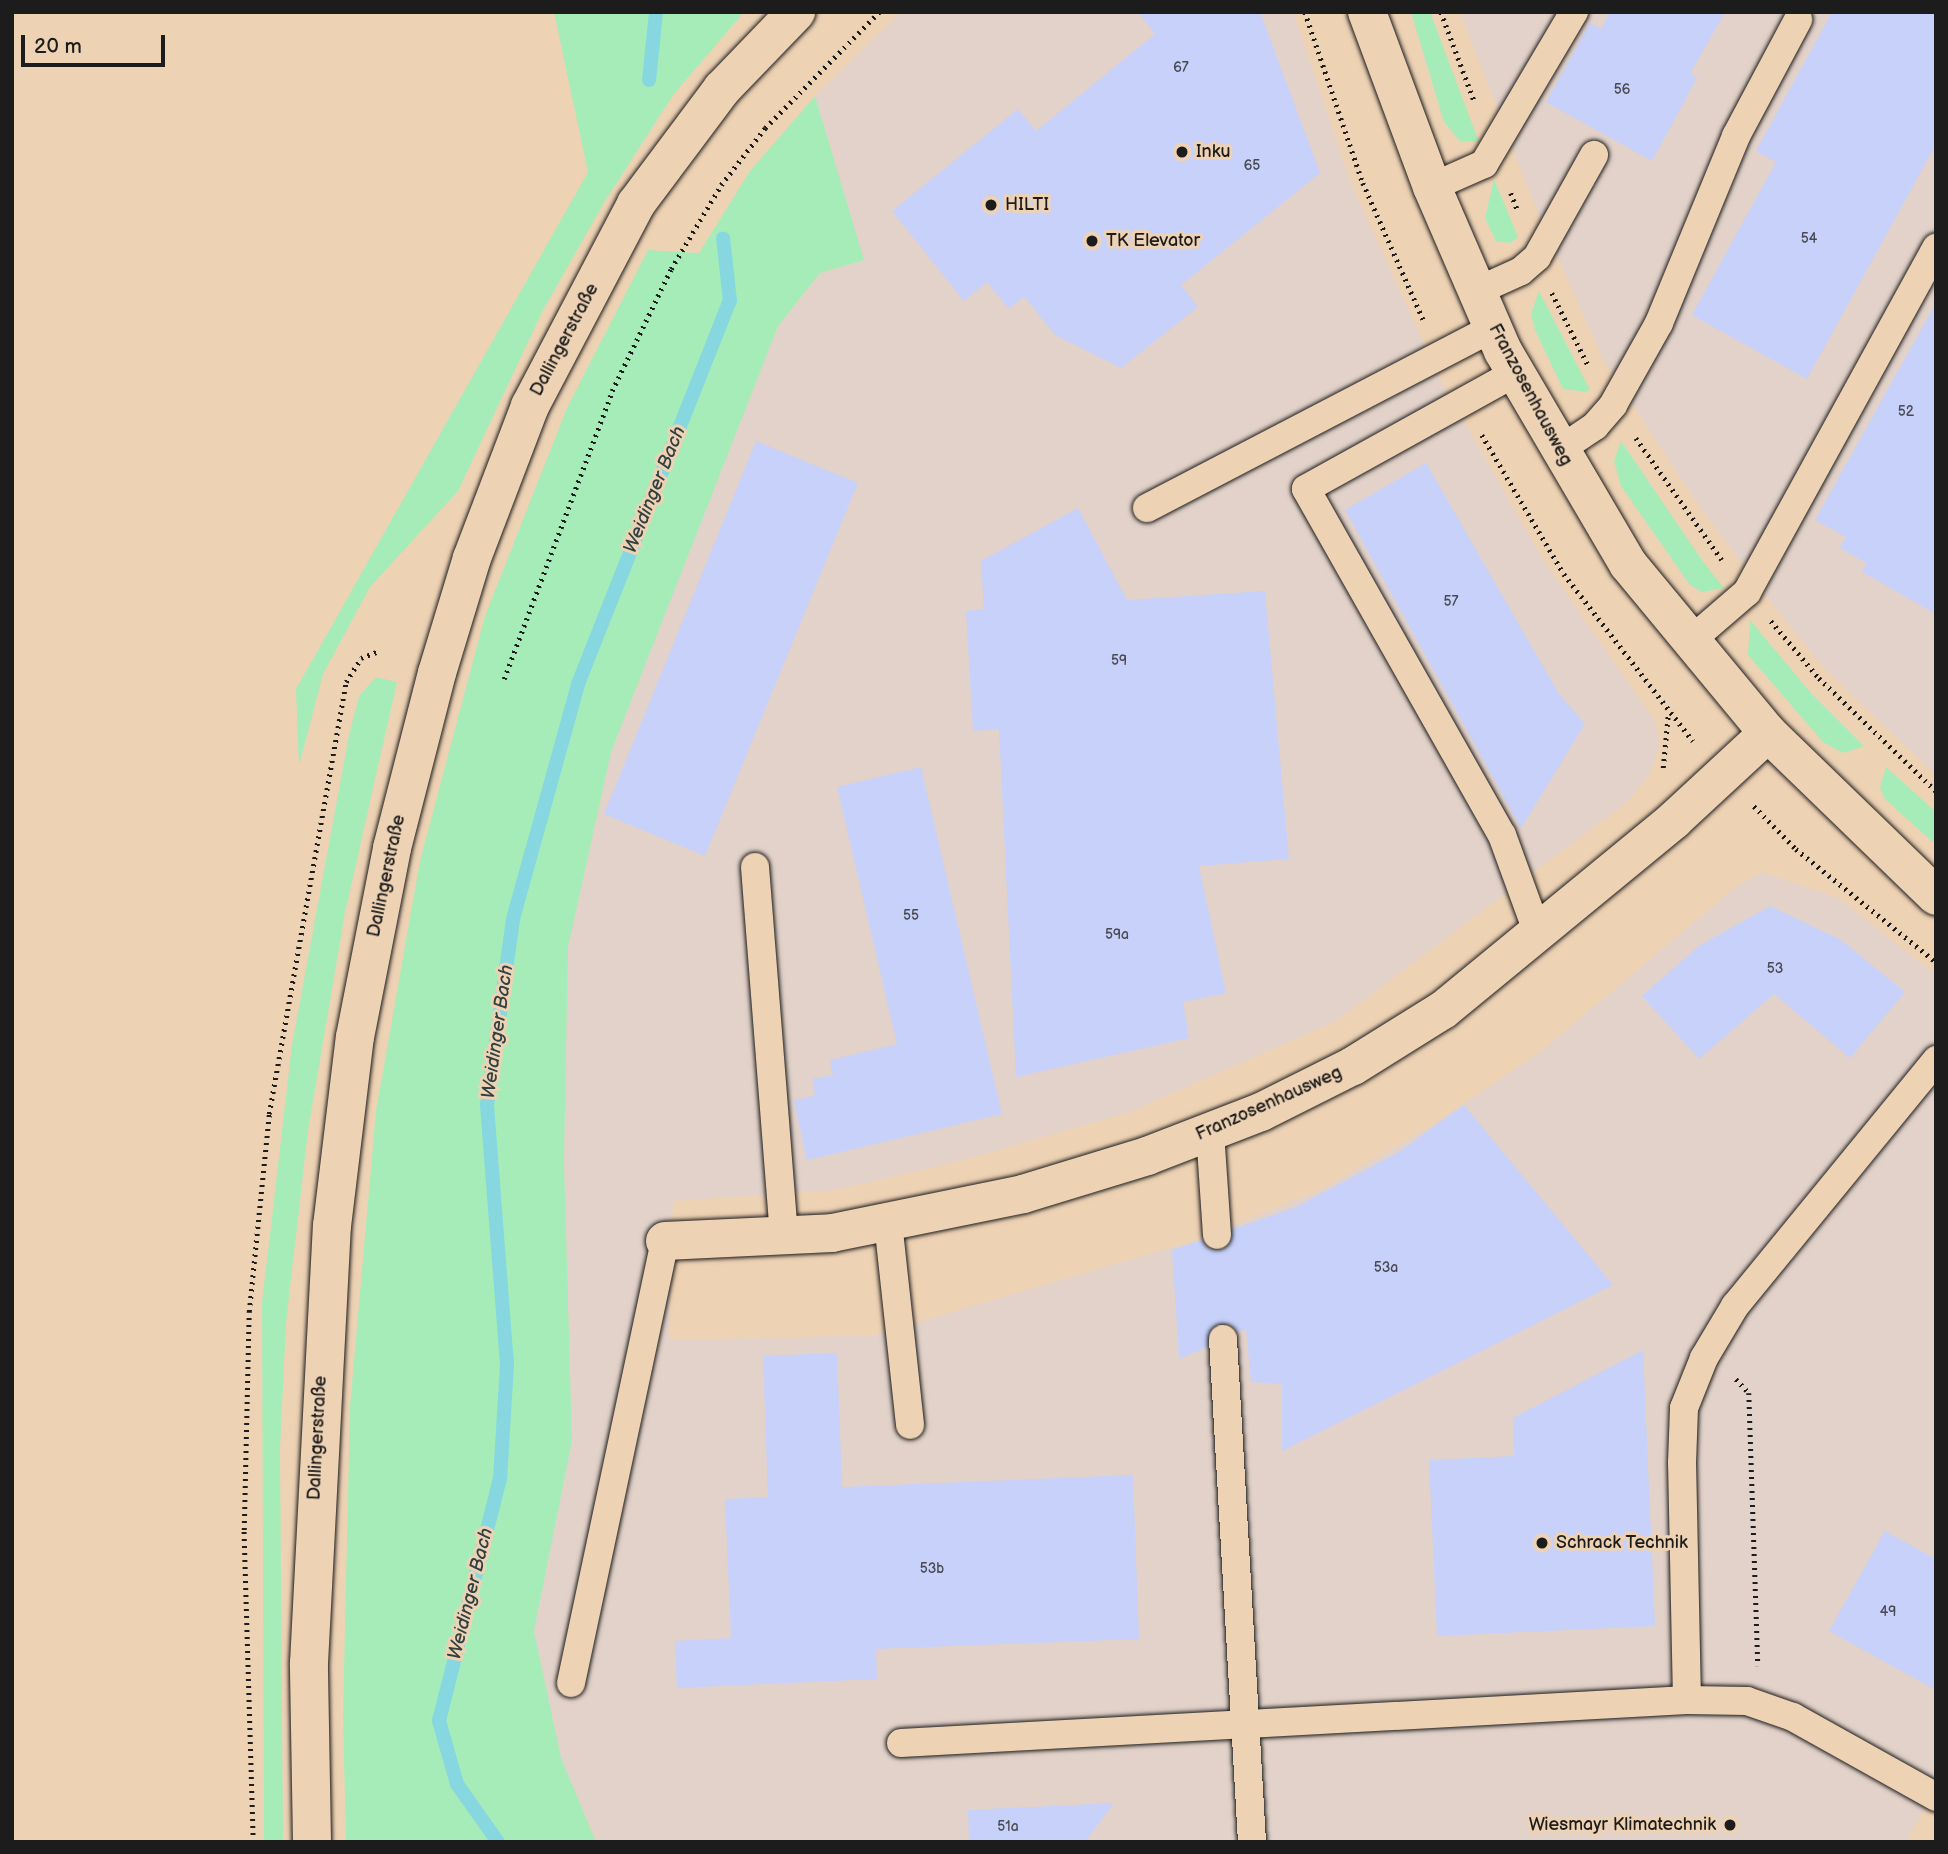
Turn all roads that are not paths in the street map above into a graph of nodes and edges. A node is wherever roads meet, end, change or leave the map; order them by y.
1 (796, 12) edge
2 (1367, 12) edge
3 (1574, 12) edge
4 (1798, 20) dead end
5 (1594, 156) dead end
6 (1432, 187) junction
7 (1936, 248) edge
8 (1477, 291) junction
9 (1493, 328) junction
10 (1515, 373) junction
11 (1558, 451) junction
12 (1147, 508) dead end
13 (1688, 643) junction
14 (1768, 733) junction
15 (755, 867) dead end
16 (1936, 896) edge
17 (1538, 934) junction
18 (1936, 1059) edge
19 (1210, 1132) junction
20 (888, 1222) junction
21 (784, 1235) junction
22 (1217, 1235) dead end
23 (665, 1241) joint
24 (1223, 1339) dead end
25 (910, 1425) dead end
26 (571, 1683) dead end
27 (1687, 1699) junction
28 (1247, 1724) junction
29 (901, 1744) dead end
30 (1936, 1797) edge
31 (312, 1842) edge
32 (1252, 1842) edge

1 - 31 street, Dallingerstraße
2 - 6 street, Franzosenhausweg
3 - 6 lane
4 - 11 lane
5 - 8 lane
6 - 8 street, Franzosenhausweg
7 - 13 lane
8 - 9 street, Franzosenhausweg
9 - 10 street, Franzosenhausweg
9 - 12 lane
10 - 11 street, Franzosenhausweg
10 - 17 lane
11 - 13 street, Franzosenhausweg
13 - 14 street, Franzosenhausweg
14 - 16 street, Franzosenhausweg
14 - 17 street, Franzosenhausweg
15 - 21 lane
17 - 19 street, Franzosenhausweg
18 - 27 lane
19 - 20 street, Franzosenhausweg
19 - 22 lane
20 - 21 street, Franzosenhausweg
20 - 25 lane
21 - 23 street, Franzosenhausweg
23 - 26 lane
24 - 28 lane
27 - 28 lane
27 - 30 lane
28 - 29 lane
28 - 32 lane

